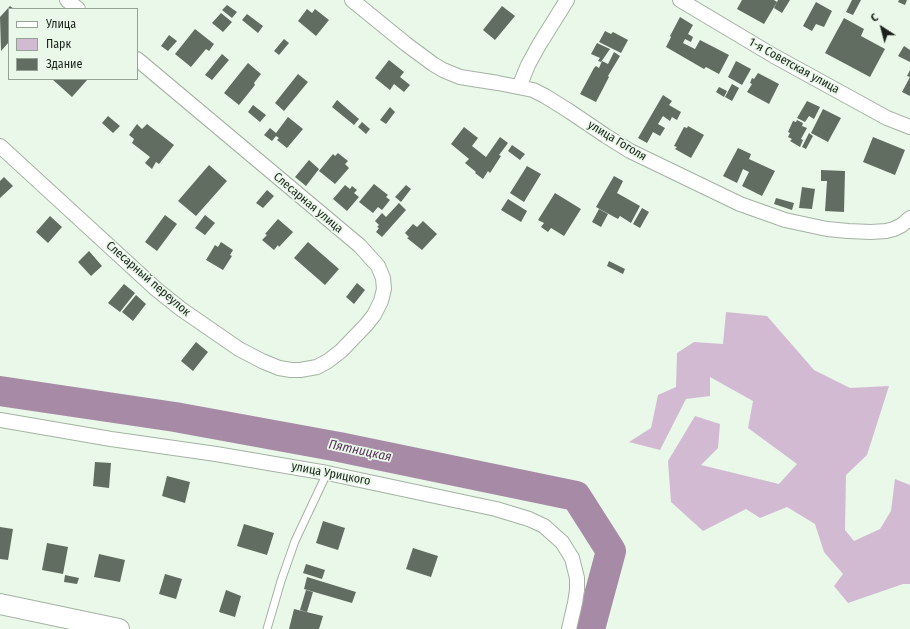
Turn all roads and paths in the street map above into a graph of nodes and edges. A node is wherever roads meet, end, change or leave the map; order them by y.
1 (67, 0) edge
2 (352, 0) edge
3 (567, 0) edge
4 (680, 0) edge
5 (77, 8) edge
6 (138, 60) edge
7 (519, 87) junction
8 (910, 127) edge
9 (0, 146) edge
10 (906, 221) edge
11 (317, 366) joint
12 (0, 420) edge
13 (327, 473) junction
14 (0, 604) edge
15 (119, 629) edge
16 (267, 629) edge
17 (569, 629) edge

1 - 5 street
2 - 7 street, улица Гоголя
3 - 7 street
4 - 8 street, 1-я Советская улица
6 - 11 street, Слесарная улица
7 - 10 street, улица Гоголя
9 - 11 street, Слесарный переулок
12 - 13 street, улица Урицкого
13 - 16 lane
13 - 17 street, улица Урицкого
14 - 15 street

